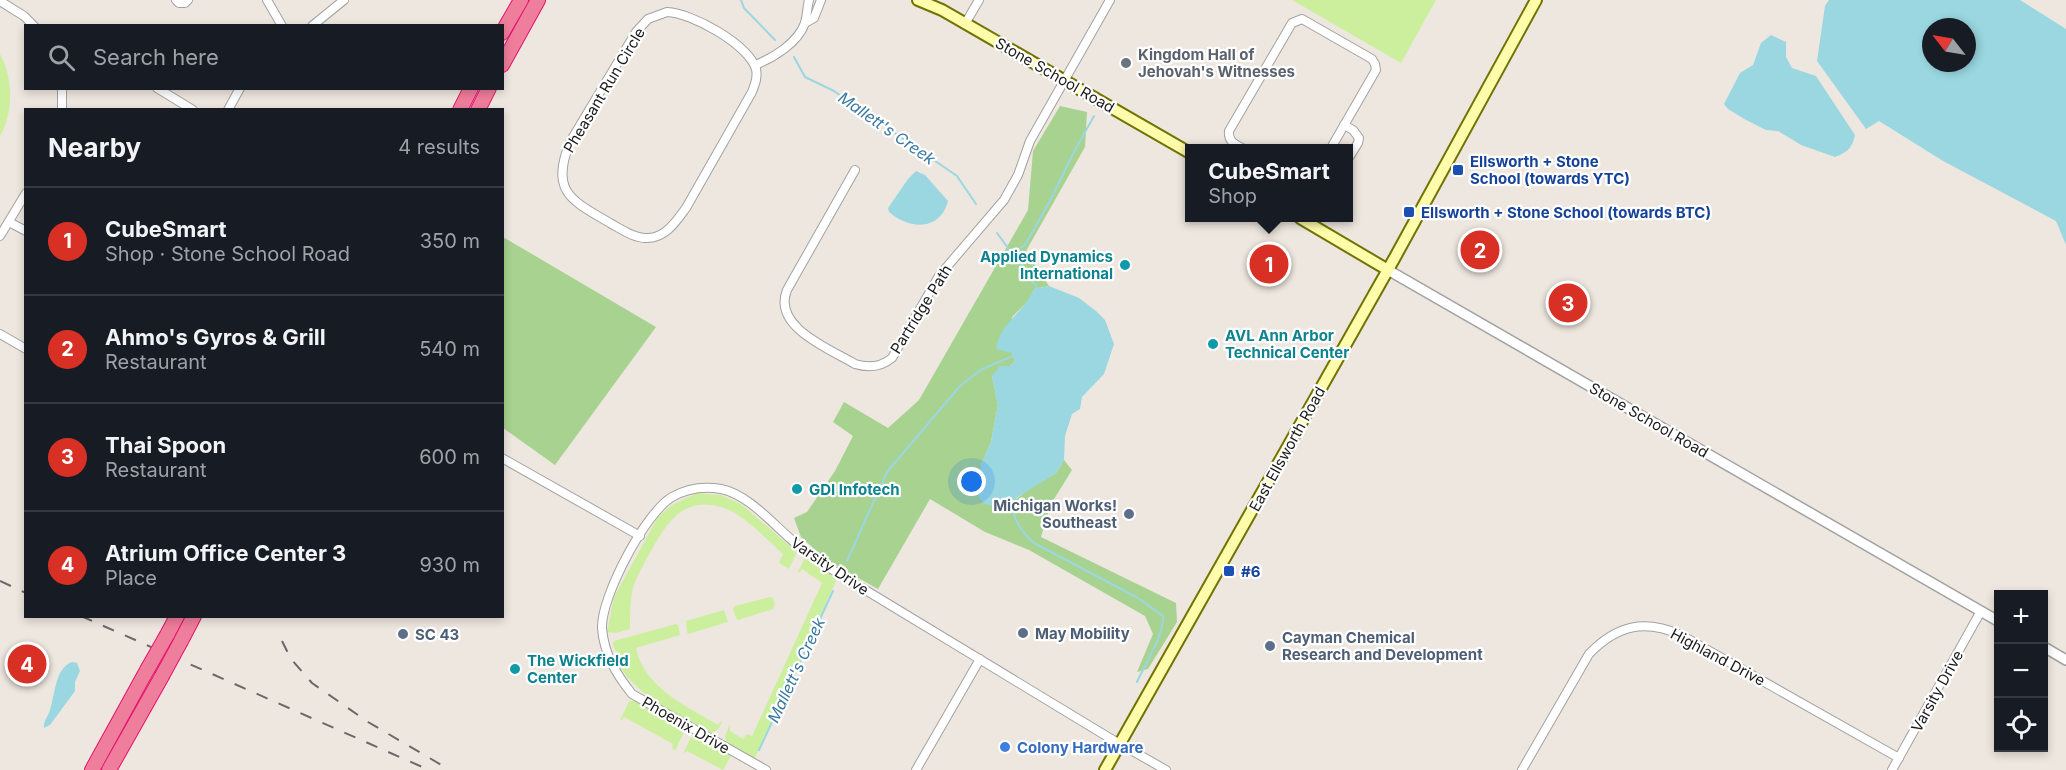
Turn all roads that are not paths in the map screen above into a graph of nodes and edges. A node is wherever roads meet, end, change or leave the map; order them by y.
1 (176, 0) edge
2 (188, 0) edge
3 (267, 0) edge
4 (344, 0) edge
5 (520, 0) edge
6 (538, 0) edge
7 (809, 0) edge
8 (821, 0) edge
9 (918, 0) edge
10 (1110, 0) edge
11 (1536, 0) edge
12 (0, 1) edge
13 (978, 1) edge
14 (805, 23) junction
15 (32, 24) edge
16 (281, 24) edge
17 (314, 24) edge
18 (965, 24) junction
19 (504, 29) edge
20 (504, 60) edge
21 (755, 65) junction
22 (1065, 81) junction
23 (62, 90) edge
24 (160, 90) edge
25 (239, 90) edge
26 (470, 90) edge
27 (488, 90) edge
28 (62, 108) edge
29 (190, 108) edge
30 (229, 108) edge
31 (461, 108) edge
32 (479, 108) edge
33 (1344, 125) junction
34 (1235, 144) edge
35 (1333, 144) edge
36 (1185, 150) edge
37 (1353, 151) edge
38 (855, 170) dead end
39 (24, 196) edge
40 (9, 222) junction
41 (1307, 222) edge
42 (24, 230) edge
43 (0, 236) edge
44 (1388, 270) junction
45 (0, 334) edge
46 (24, 348) edge
47 (504, 459) edge
48 (640, 536) junction
49 (1981, 611) junction
50 (176, 618) edge
51 (193, 618) edge
52 (1994, 619) edge
53 (2048, 650) edge
54 (980, 659) junction
55 (2066, 660) edge
56 (1119, 744) junction
57 (123, 746) junction
58 (1899, 758) junction
59 (92, 770) edge
60 (109, 770) edge
61 (114, 770) edge
62 (766, 770) edge
63 (916, 770) edge
64 (1105, 770) edge
65 (1166, 770) edge
66 (1522, 770) edge
67 (1892, 770) edge

1 - 2 street
3 - 16 street
4 - 17 street
5 - 19 highway
6 - 20 highway
7 - 14 street
8 - 14 street
9 - 18 main road, Stone School Road
10 - 22 street
11 - 44 main road, East Ellsworth Road
12 - 15 street
13 - 18 street
14 - 21 street
18 - 22 main road, Stone School Road
21 - 21 street, Pheasant Run Circle
22 - 36 main road, Stone School Road
22 - 38 street, Partridge Path
23 - 28 street
24 - 29 street
25 - 30 street
26 - 31 highway
27 - 32 highway
33 - 34 street
33 - 35 street
33 - 37 street
39 - 40 street
40 - 42 street
40 - 43 street
41 - 44 main road, Stone School Road
44 - 49 street, Stone School Road
44 - 56 main road, East Ellsworth Road
45 - 46 street
47 - 48 street
48 - 54 street, Varsity Drive
48 - 62 street, Phoenix Drive
49 - 52 street, Stone School Road
49 - 58 street, Varsity Drive
50 - 59 highway, bridge
51 - 57 highway, bridge
53 - 55 street
54 - 56 street, Varsity Drive
54 - 63 street
56 - 64 main road, East Ellsworth Road
56 - 65 street, Varsity Drive
57 - 60 highway
57 - 61 highway
58 - 66 street, Highland Drive
58 - 67 street, Varsity Drive

